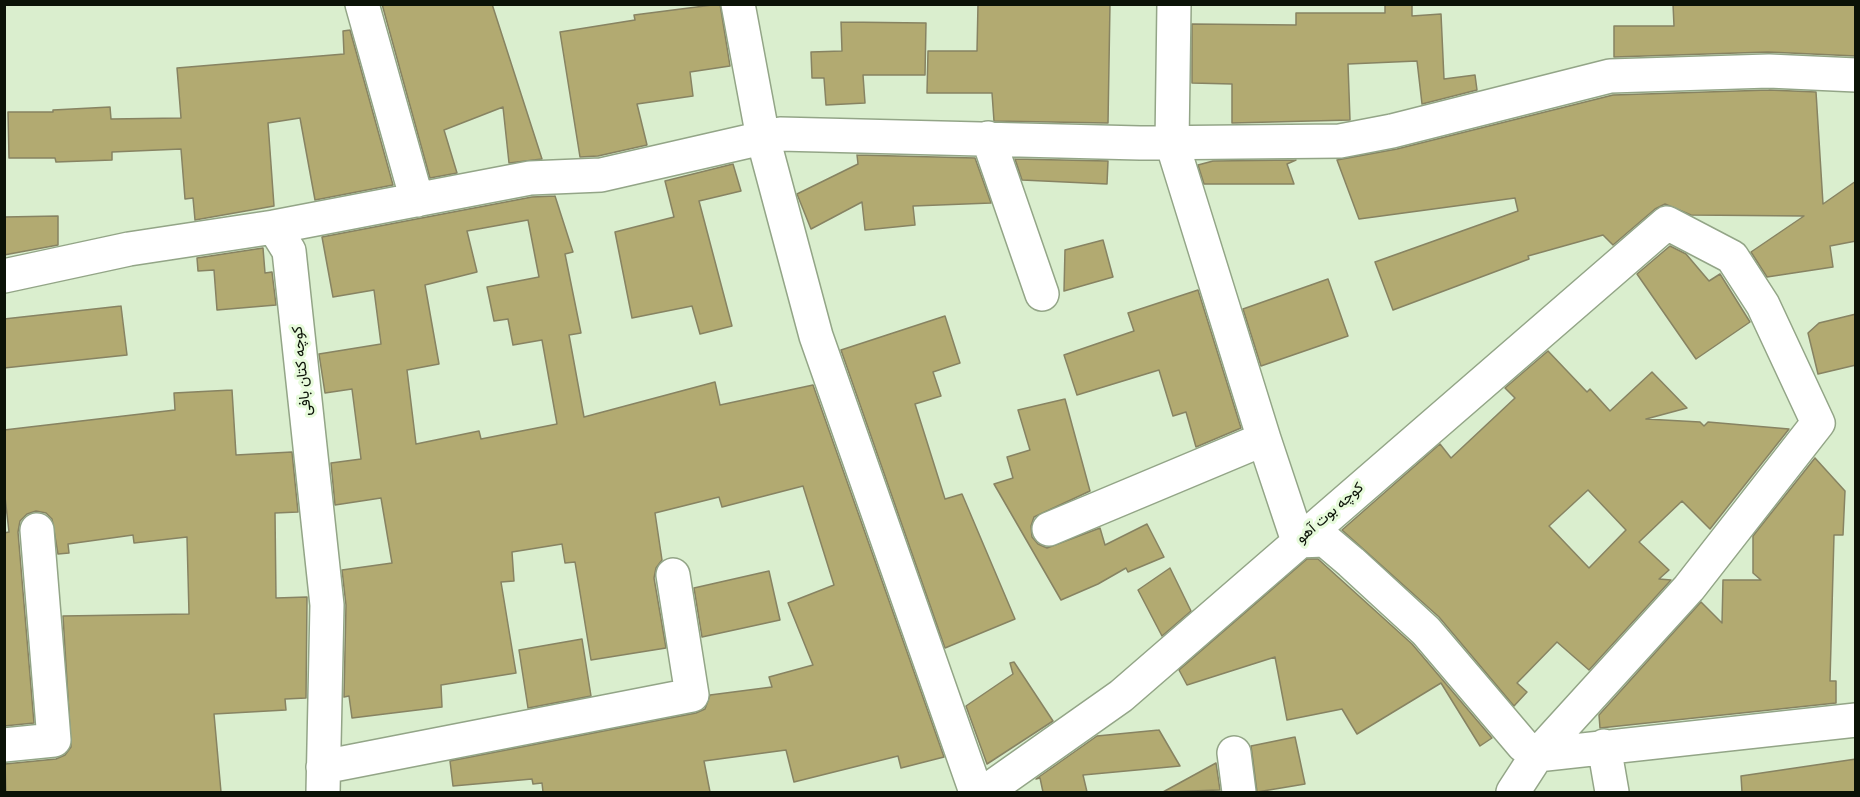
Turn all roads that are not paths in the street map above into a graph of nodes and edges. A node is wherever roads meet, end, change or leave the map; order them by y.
1 (362, 4) edge
2 (738, 4) edge
3 (1174, 4) edge
4 (1856, 75) edge
5 (763, 138) junction
6 (988, 138) junction
7 (1172, 143) junction
8 (417, 200) junction
9 (273, 228) junction
10 (4, 276) edge
11 (1042, 294) dead end
12 (1264, 440) junction
13 (1049, 529) dead end
14 (37, 530) dead end
15 (1298, 541) junction
16 (672, 575) dead end
17 (1856, 720) edge
18 (4, 745) edge
19 (1604, 746) junction
20 (1234, 753) dead end
21 (1537, 754) junction
22 (323, 780) edge
23 (976, 792) edge
24 (986, 792) edge
25 (1239, 792) edge
26 (1513, 792) edge
27 (1612, 792) edge

1 - 8 street
2 - 5 street
3 - 7 street
4 - 7 street
5 - 6 street
5 - 8 street
5 - 23 street
6 - 7 street
6 - 11 street
7 - 12 street
8 - 9 street
9 - 10 street
9 - 22 street, کوچه کتان بافی
12 - 13 street
12 - 15 street
14 - 18 street
15 - 21 street
15 - 21 street, کوچه بوت آهو
15 - 24 street, کوچه بوت آهو
16 - 22 street
17 - 19 street
19 - 21 street
19 - 27 street
20 - 25 street
21 - 26 street

